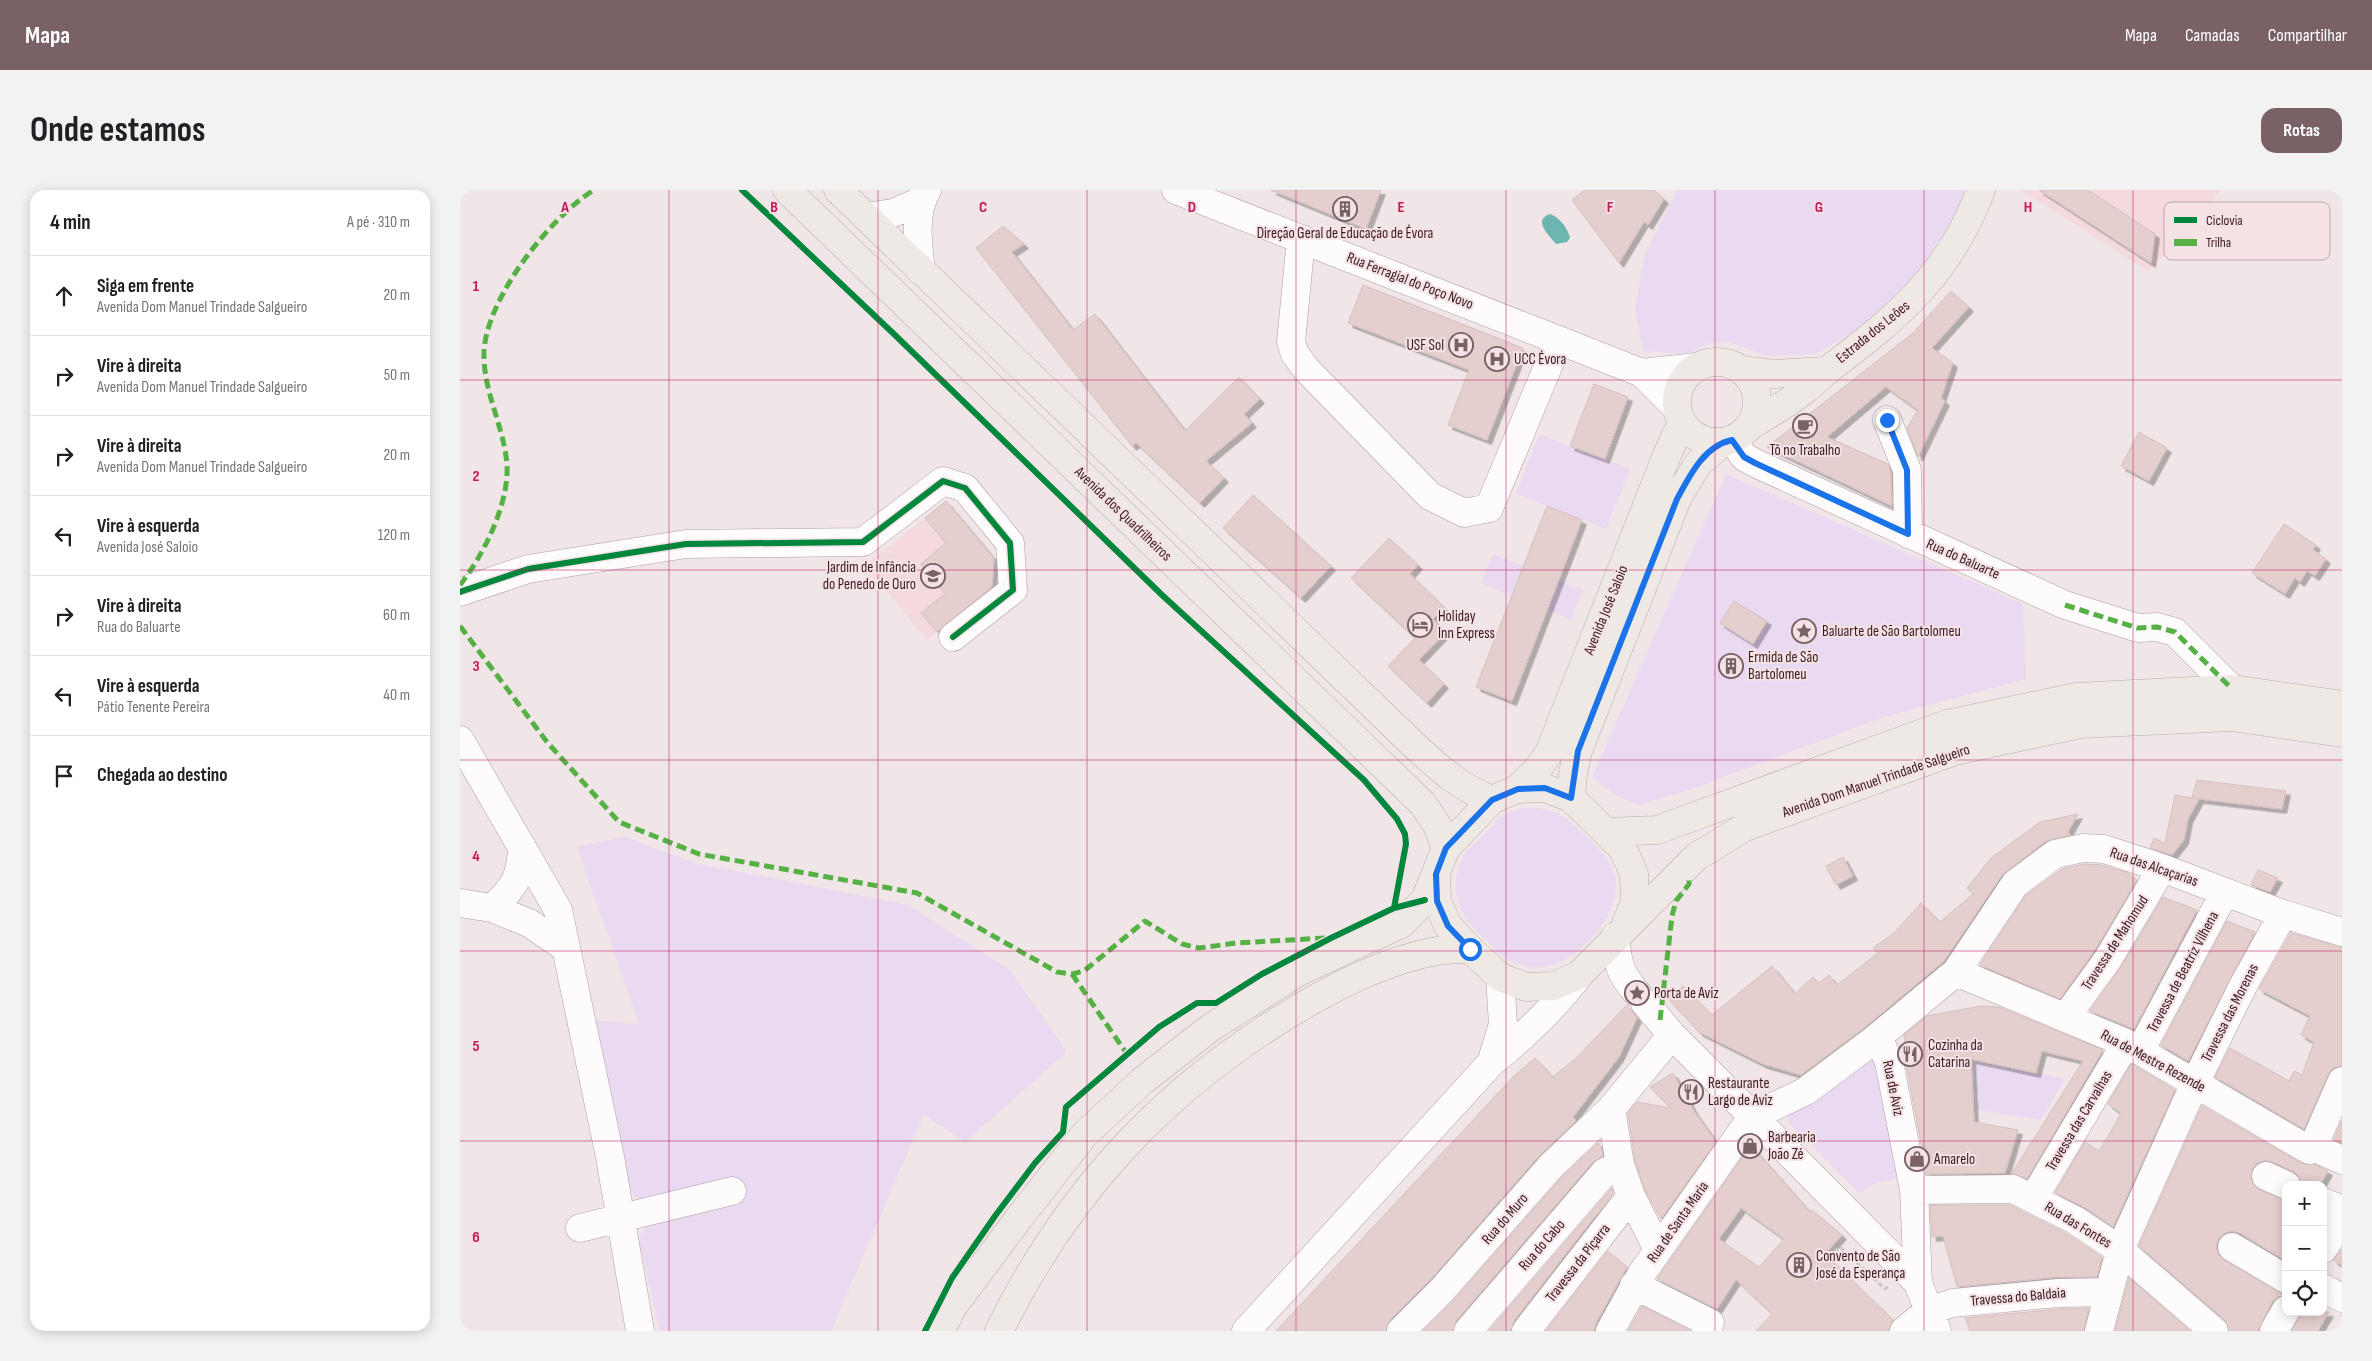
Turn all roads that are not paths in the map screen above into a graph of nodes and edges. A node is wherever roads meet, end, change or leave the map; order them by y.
1 (787, 190) edge
2 (838, 190) edge
3 (1176, 190) edge
4 (1981, 190) edge
5 (924, 196) edge
6 (866, 217) junction
7 (1301, 239) junction
8 (921, 271) junction
9 (1559, 340) junction
10 (1697, 367) junction
11 (1742, 370) junction
12 (1825, 371) junction
13 (1642, 373) junction
14 (1680, 415) junction
15 (1887, 420) dead end
16 (1735, 436) junction
17 (1908, 534) junction
18 (460, 592) edge
19 (953, 637) dead end
20 (2232, 689) junction
21 (2342, 705) edge
22 (2342, 733) edge
23 (460, 740) edge
24 (1518, 789) junction
25 (1571, 798) junction
26 (1492, 800) junction
27 (1606, 832) junction
28 (522, 848) junction
29 (1446, 848) junction
30 (2162, 868) junction
31 (1436, 874) junction
32 (2225, 892) junction
33 (460, 903) edge
34 (492, 908) junction
35 (2283, 914) junction
36 (1620, 932) junction
37 (2342, 932) edge
38 (566, 948) junction
39 (1470, 949) junction
40 (1956, 972) junction
41 (1579, 975) junction
42 (1500, 977) junction
43 (2066, 1017) junction
44 (1672, 1036) junction
45 (1874, 1040) junction
46 (2133, 1047) junction
47 (1491, 1063) junction
48 (2342, 1081) edge
49 (2195, 1083) junction
50 (1611, 1109) junction
51 (1752, 1117) junction
52 (2313, 1148) junction
53 (2342, 1160) edge
54 (1620, 1165) junction
55 (1914, 1190) junction
56 (732, 1191) dead end
57 (1631, 1196) junction
58 (2033, 1199) junction
59 (2327, 1204) edge
60 (2342, 1210) edge
61 (622, 1218) junction
62 (1019, 1218) junction
63 (2342, 1220) edge
64 (580, 1228) dead end
65 (2327, 1243) edge
66 (2232, 1247) dead end
67 (1658, 1250) junction
68 (2120, 1250) junction
69 (2282, 1277) edge
70 (1918, 1283) junction
71 (1634, 1285) junction
72 (2327, 1290) edge
73 (2109, 1292) junction
74 (2342, 1298) edge
75 (1933, 1321) edge
76 (1708, 1327) edge
77 (2204, 1327) edge
78 (640, 1331) edge
79 (941, 1331) edge
80 (962, 1331) edge
81 (999, 1331) edge
82 (1246, 1331) edge
83 (1401, 1331) edge
84 (1468, 1331) edge
85 (1526, 1331) edge
86 (1610, 1331) edge
87 (1904, 1331) edge
88 (2099, 1331) edge

1 - 29 main road, Avenida dos Quadrilheiros
2 - 6 main road
3 - 7 street, Rua Ferragial do Poço Novo
4 - 12 main road, Estrada dos Leões
5 - 6 street
5 - 8 street
6 - 8 main road
7 - 9 street, Rua Ferragial do Poço Novo
7 - 9 street
8 - 26 main road
9 - 13 street, Rua Ferragial do Poço Novo
10 - 11 main road
10 - 13 street
10 - 14 main road
11 - 12 main road
11 - 16 main road
12 - 16 main road, Estrada dos Leões
13 - 14 street
14 - 16 main road
14 - 24 main road, Avenida José Saloio
15 - 17 street
16 - 17 street, Rua do Baluarte
16 - 25 main road, Avenida José Saloio
17 - 20 street, Rua do Baluarte
18 - 19 street
20 - 21 main road, Avenida Dom Manuel Trindade Salgueiro
20 - 27 main road, Avenida Dom Manuel Trindade Salgueiro
22 - 36 main road, Avenida Dom Manuel Trindade Salgueiro
23 - 28 street
24 - 25 main road, Avenida Dom Manuel Trindade Salgueiro
24 - 26 main road, Avenida Dom Manuel Trindade Salgueiro
25 - 27 main road, Avenida Dom Manuel Trindade Salgueiro
26 - 29 main road, Avenida Dom Manuel Trindade Salgueiro
27 - 36 main road, Avenida Dom Manuel Trindade Salgueiro
28 - 34 street
28 - 38 street
29 - 31 main road, Avenida Dom Manuel Trindade Salgueiro
30 - 32 street, Rua das Alcaçarias
30 - 40 street, Rua das Alcaçarias
30 - 43 street, Travessa de Mahomud
31 - 39 main road, Avenida Dom Manuel Trindade Salgueiro
31 - 62 main road
32 - 35 street, Rua das Alcaçarias
32 - 46 street, Travessa de Beatriz Vilhena
33 - 34 street
34 - 38 street
35 - 37 street, Rua das Alcaçarias
35 - 49 street, Travessa das Morenas
36 - 41 main road, Avenida Dom Manuel Trindade Salgueiro
36 - 44 street, Rua de Aviz
38 - 61 street
39 - 42 main road, Avenida Dom Manuel Trindade Salgueiro
39 - 81 main road
40 - 43 street, Rua de Mestre Rezende
40 - 45 street, Rua das Alcaçarias
41 - 42 main road, Avenida Dom Manuel Trindade Salgueiro
41 - 47 street
42 - 47 street
43 - 46 street, Rua de Mestre Rezende
44 - 50 street, Rua do Muro
44 - 51 street, Rua de Aviz
45 - 51 street, Rua de Aviz
45 - 55 street, Rua de Aviz
46 - 49 street, Rua de Mestre Rezende
46 - 58 street, Travessa das Carvalhas
47 - 82 street
48 - 52 street
49 - 52 street, Rua de Mestre Rezende
49 - 68 street, Travessa das Morenas
50 - 54 street
50 - 83 street, Rua do Muro
51 - 67 street, Rua de Santa Maria
51 - 70 street, Rua de Aviz
52 - 53 street, Rua de Mestre Rezende
54 - 57 street
54 - 84 street, Rua do Cabo
55 - 58 street, Rua das Fontes
55 - 70 street, Rua de Aviz
56 - 61 street
57 - 67 street
57 - 85 street, Travessa da Piçarra
58 - 68 street, Rua das Fontes
59 - 60 street
61 - 64 street
61 - 78 street
62 - 79 main road
62 - 80 main road
63 - 65 street
66 - 69 street
67 - 71 street, Rua de Santa Maria
68 - 73 street, Travessa das Morenas
68 - 77 street, Rua das Fontes
70 - 75 street, Rua de Aviz
71 - 76 street
71 - 86 street, Rua de Santa Maria
72 - 74 street
73 - 75 street, Travessa do Baldaia
73 - 88 street, Travessa das Morenas
75 - 87 street

